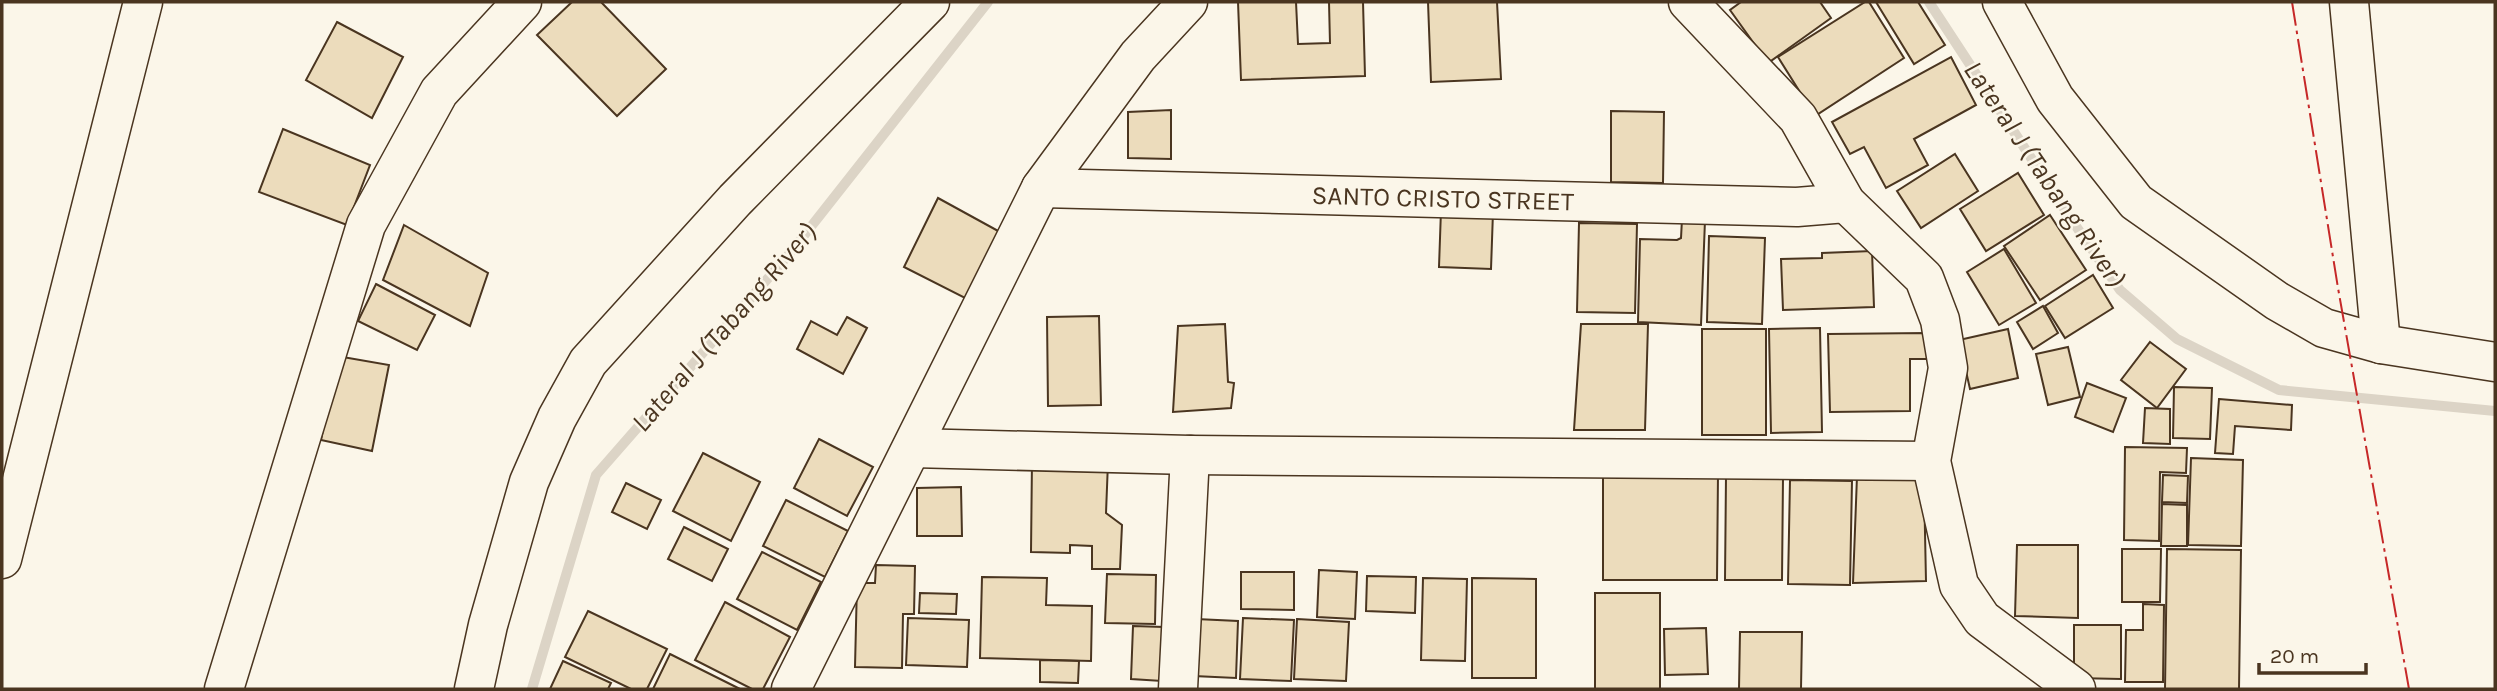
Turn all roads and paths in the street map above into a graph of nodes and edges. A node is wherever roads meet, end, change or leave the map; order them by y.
1 (143, 2) edge
2 (522, 2) edge
3 (930, 2) edge
4 (1188, 2) edge
5 (1688, 2) edge
6 (2002, 2) edge
7 (2349, 2) edge
8 (1041, 188) junction
9 (1846, 203) junction
10 (2381, 344) junction
11 (2495, 362) edge
12 (912, 448) junction
13 (1190, 456) junction
14 (1931, 461) junction
15 (2, 559) edge
16 (224, 689) edge
17 (474, 689) edge
18 (791, 689) edge
19 (1178, 689) edge
20 (2077, 689) edge

1 - 15 street
2 - 16 street
3 - 17 street
4 - 8 street
5 - 9 street
6 - 10 street
7 - 10 street
8 - 9 street, SANTO CRISTO STREET
8 - 12 street
9 - 14 street
10 - 11 street
12 - 13 street
12 - 18 street
13 - 14 street
13 - 19 street
14 - 20 street

